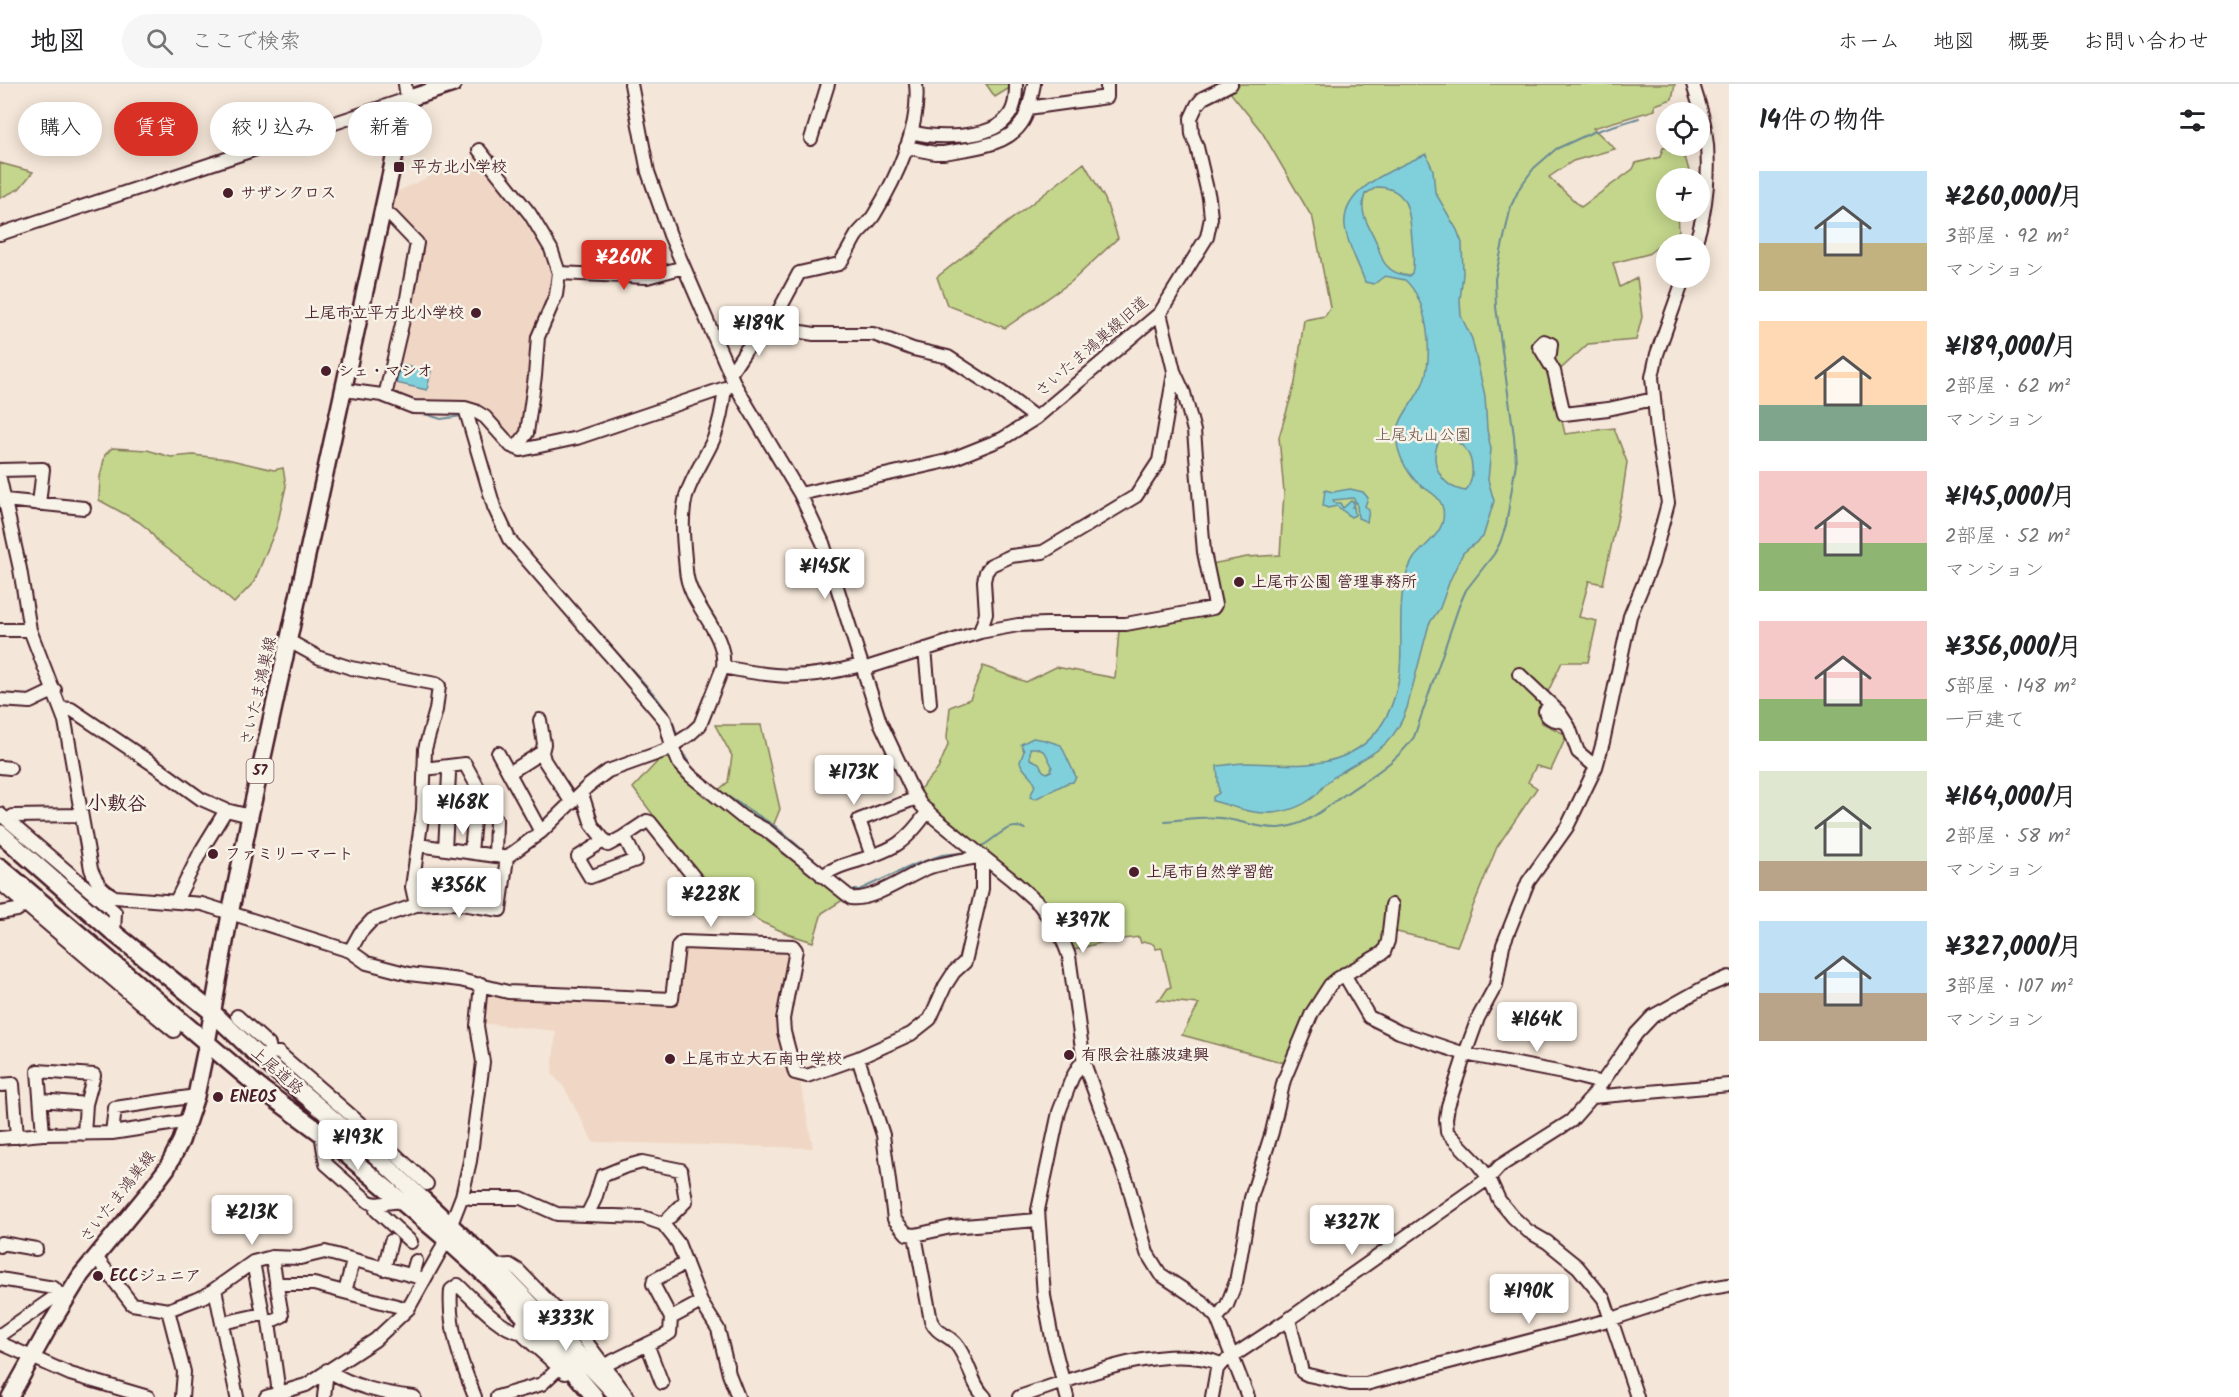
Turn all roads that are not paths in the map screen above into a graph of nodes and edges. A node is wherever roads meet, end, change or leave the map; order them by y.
1 (453, 84) edge
2 (631, 84) edge
3 (828, 84) edge
4 (916, 84) edge
5 (1016, 84) edge
6 (1034, 84) edge
7 (1107, 84) edge
8 (1231, 84) edge
9 (1693, 84) edge
10 (406, 92) edge
11 (1028, 108) junction
12 (912, 132) junction
13 (812, 139) dead end
14 (906, 147) junction
15 (479, 150) dead end
16 (383, 210) junction
17 (0, 234) edge
18 (1698, 234) edge
19 (684, 267) junction
20 (559, 273) junction
21 (1681, 288) edge
22 (1160, 314) junction
23 (771, 327) junction
24 (1546, 358) dead end
25 (1174, 371) junction
26 (730, 382) junction
27 (344, 390) junction
28 (385, 396) junction
29 (1654, 399) junction
30 (465, 408) junction
31 (1036, 418) junction
32 (516, 448) junction
33 (0, 470) edge
34 (0, 479) edge
35 (800, 494) junction
36 (5, 500) junction
37 (39, 504) junction
38 (84, 508) dead end
39 (0, 630) edge
40 (30, 630) junction
41 (980, 632) junction
42 (289, 641) junction
43 (925, 649) junction
44 (723, 667) junction
45 (862, 667) junction
46 (1519, 674) dead end
47 (55, 690) junction
48 (0, 700) edge
49 (930, 703) dead end
50 (61, 708) junction
51 (540, 720) dead end
52 (672, 746) junction
53 (542, 752) junction
54 (498, 753) dead end
55 (447, 767) junction
56 (1596, 767) junction
57 (424, 769) junction
58 (509, 772) junction
59 (477, 786) junction
60 (582, 794) junction
61 (917, 798) junction
62 (572, 803) junction
63 (226, 810) junction
64 (928, 811) junction
65 (81, 815) junction
66 (250, 816) junction
67 (3, 822) edge
68 (541, 832) junction
69 (623, 837) junction
70 (605, 840) junction
71 (418, 845) junction
72 (445, 849) junction
73 (471, 852) junction
74 (501, 856) junction
75 (872, 856) junction
76 (982, 856) junction
77 (0, 867) edge
78 (822, 876) junction
79 (0, 880) edge
80 (102, 895) junction
81 (176, 901) junction
82 (691, 901) dead end
83 (25, 904) junction
84 (416, 905) junction
85 (1392, 905) dead end
86 (0, 913) edge
87 (230, 914) junction
88 (114, 933) junction
89 (350, 951) junction
90 (1344, 974) junction
91 (1729, 977) edge
92 (481, 984) junction
93 (145, 999) junction
94 (212, 1012) junction
95 (237, 1016) dead end
96 (174, 1031) dead end
97 (207, 1043) junction
98 (253, 1051) junction
99 (270, 1052) junction
100 (1465, 1054) junction
101 (858, 1058) junction
102 (1084, 1063) junction
103 (1602, 1083) junction
104 (0, 1085) edge
105 (1729, 1085) edge
106 (196, 1096) junction
107 (1592, 1097) junction
108 (41, 1100) junction
109 (86, 1104) junction
110 (189, 1121) junction
111 (112, 1133) junction
112 (321, 1133) junction
113 (43, 1134) junction
114 (84, 1134) junction
115 (17, 1137) junction
116 (0, 1138) edge
117 (373, 1146) junction
118 (1489, 1178) junction
119 (427, 1184) dead end
120 (462, 1196) junction
121 (401, 1201) junction
122 (376, 1204) junction
123 (587, 1215) junction
124 (1038, 1220) junction
125 (663, 1224) junction
126 (449, 1232) junction
127 (915, 1235) junction
128 (391, 1241) dead end
129 (411, 1242) dead end
130 (0, 1246) edge
131 (36, 1249) dead end
132 (95, 1256) junction
133 (272, 1257) junction
134 (353, 1261) junction
135 (416, 1261) dead end
136 (253, 1262) junction
137 (686, 1263) junction
138 (494, 1266) junction
139 (384, 1269) junction
140 (411, 1275) junction
141 (0, 1279) edge
142 (426, 1279) junction
143 (276, 1284) junction
144 (1729, 1285) edge
145 (215, 1289) junction
146 (345, 1292) junction
147 (64, 1294) junction
148 (700, 1302) junction
149 (408, 1309) junction
150 (168, 1310) junction
151 (671, 1318) junction
152 (1217, 1318) junction
153 (1289, 1319) junction
154 (1612, 1319) junction
155 (222, 1323) junction
156 (523, 1324) junction
157 (0, 1335) edge
158 (0, 1343) edge
159 (647, 1344) junction
160 (31, 1358) junction
161 (1227, 1361) junction
162 (605, 1365) junction
163 (560, 1367) junction
164 (327, 1370) junction
165 (662, 1383) dead end
166 (1063, 1383) junction
167 (279, 1393) junction
168 (10, 1397) edge
169 (148, 1397) edge
170 (182, 1397) edge
171 (237, 1397) edge
172 (266, 1397) edge
173 (324, 1397) edge
174 (414, 1397) edge
175 (475, 1397) edge
176 (497, 1397) edge
177 (586, 1397) edge
178 (595, 1397) edge
179 (619, 1397) edge
180 (628, 1397) edge
181 (738, 1397) edge
182 (985, 1397) edge
183 (1019, 1397) edge
184 (1066, 1397) edge
185 (1212, 1397) edge
186 (1248, 1397) edge
187 (1637, 1397) edge

1 - 10 main road
2 - 19 street
3 - 13 street
4 - 12 street
5 - 12 street
6 - 11 street
7 - 11 street
8 - 22 street, さいたま鴻巣線旧道
9 - 18 street
10 - 16 main road, さいたま鴻巣線 / 57
10 - 17 street
11 - 14 street
12 - 14 street
14 - 23 street
15 - 20 street
16 - 27 main road, さいたま鴻巣線 / 57
16 - 28 street
19 - 20 street
19 - 26 street
20 - 32 street
21 - 29 street
22 - 25 street
22 - 31 street, さいたま鴻巣線旧道
23 - 26 street
23 - 31 street
24 - 29 street
25 - 41 street
25 - 41 street
26 - 32 street
26 - 35 street
26 - 44 street
27 - 28 street
27 - 42 main road, さいたま鴻巣線 / 57
28 - 30 street
29 - 56 street
30 - 32 street
30 - 52 street
31 - 35 street, さいたま鴻巣線旧道
33 - 37 street
34 - 36 street
35 - 45 street
36 - 37 street
36 - 40 street
37 - 38 street
39 - 40 street
40 - 47 street
41 - 43 street
42 - 57 street
42 - 66 main road, さいたま鴻巣線 / 57
43 - 45 street
43 - 49 street
44 - 45 street
44 - 52 street
45 - 61 street
46 - 56 street
47 - 48 street
47 - 50 street
50 - 63 street
50 - 65 street
51 - 53 street
52 - 60 street
52 - 78 street
53 - 58 street
53 - 62 street
54 - 58 street
55 - 57 street
55 - 59 street
55 - 72 street
56 - 100 street
57 - 71 street
58 - 68 street
59 - 73 street
59 - 74 street
60 - 62 street
60 - 70 street
61 - 64 street
61 - 75 street
62 - 68 street
63 - 66 street
63 - 81 street
64 - 75 street
64 - 76 street
65 - 67 street
65 - 80 street
66 - 87 main road, さいたま鴻巣線 / 57
67 - 80 street
67 - 88 highway, 上尾道路
68 - 74 street
69 - 70 street
69 - 70 street
69 - 82 street
71 - 72 street
71 - 84 street
72 - 73 street
73 - 74 street
74 - 84 street
75 - 78 street
76 - 78 street
76 - 101 street
76 - 102 street
77 - 93 highway, 上尾道路
79 - 83 street
80 - 81 street
80 - 88 street
81 - 87 street
83 - 86 street
83 - 93 street
84 - 89 street
85 - 90 street
87 - 89 street
87 - 94 main road, さいたま鴻巣線 / 57
88 - 94 highway, 上尾道路
89 - 92 street
90 - 100 street
90 - 152 street
91 - 103 street
92 - 101 street
92 - 120 street
93 - 96 street
93 - 97 highway, 上尾道路
94 - 97 main road, さいたま鴻巣線 / 57
94 - 98 highway, 上尾道路
95 - 99 street
97 - 106 main road, さいたま鴻巣線 / 57
97 - 112 highway, 上尾道路
98 - 99 street
98 - 117 highway, 上尾道路
99 - 117 street
100 - 103 street
100 - 118 street
101 - 127 street
102 - 124 street
102 - 152 street
103 - 107 street
104 - 115 street
105 - 107 street
106 - 110 main road, さいたま鴻巣線 / 57
106 - 111 street
107 - 118 street
108 - 109 street
108 - 109 street
108 - 113 street
109 - 114 street
110 - 111 street
110 - 132 main road, さいたま鴻巣線 / 57
111 - 114 street
112 - 121 highway, 上尾道路
112 - 122 street
113 - 114 street
113 - 115 street
115 - 116 street
117 - 119 street
117 - 126 highway, 上尾道路
118 - 153 street
118 - 154 street
120 - 123 street
120 - 126 street
121 - 122 street
121 - 126 highway, 上尾道路
122 - 129 street
123 - 125 street
123 - 125 street
124 - 127 street
124 - 166 street
125 - 137 street
126 - 138 highway, 上尾道路
126 - 142 street
126 - 156 highway, 上尾道路
127 - 182 street
128 - 139 street
130 - 131 street
132 - 147 main road, さいたま鴻巣線 / 57
132 - 150 street
133 - 134 street
133 - 136 street
133 - 143 street
134 - 139 street
134 - 146 street
135 - 140 street
136 - 145 street
136 - 155 street
137 - 148 street
137 - 151 street
138 - 162 street
138 - 179 highway, 上尾道路
139 - 140 street
140 - 142 street
141 - 147 street
142 - 149 street
143 - 146 street
143 - 167 street
144 - 154 street
145 - 150 street
145 - 155 street
146 - 149 street
147 - 157 street
147 - 160 main road, さいたま鴻巣線 / 57
148 - 151 street
148 - 181 street
149 - 164 street
150 - 170 street
151 - 159 street
152 - 161 street
153 - 154 street
153 - 161 street
154 - 187 street
155 - 171 street
156 - 163 street
156 - 175 street
156 - 178 highway, 上尾道路
158 - 160 street
159 - 162 street
159 - 165 street
160 - 168 main road, さいたま鴻巣線 / 57
160 - 169 street
161 - 166 street
161 - 185 street
161 - 186 street
162 - 180 street
163 - 176 street
163 - 177 street
164 - 167 street
164 - 173 street
164 - 174 street
166 - 183 street
166 - 184 street
167 - 172 street

